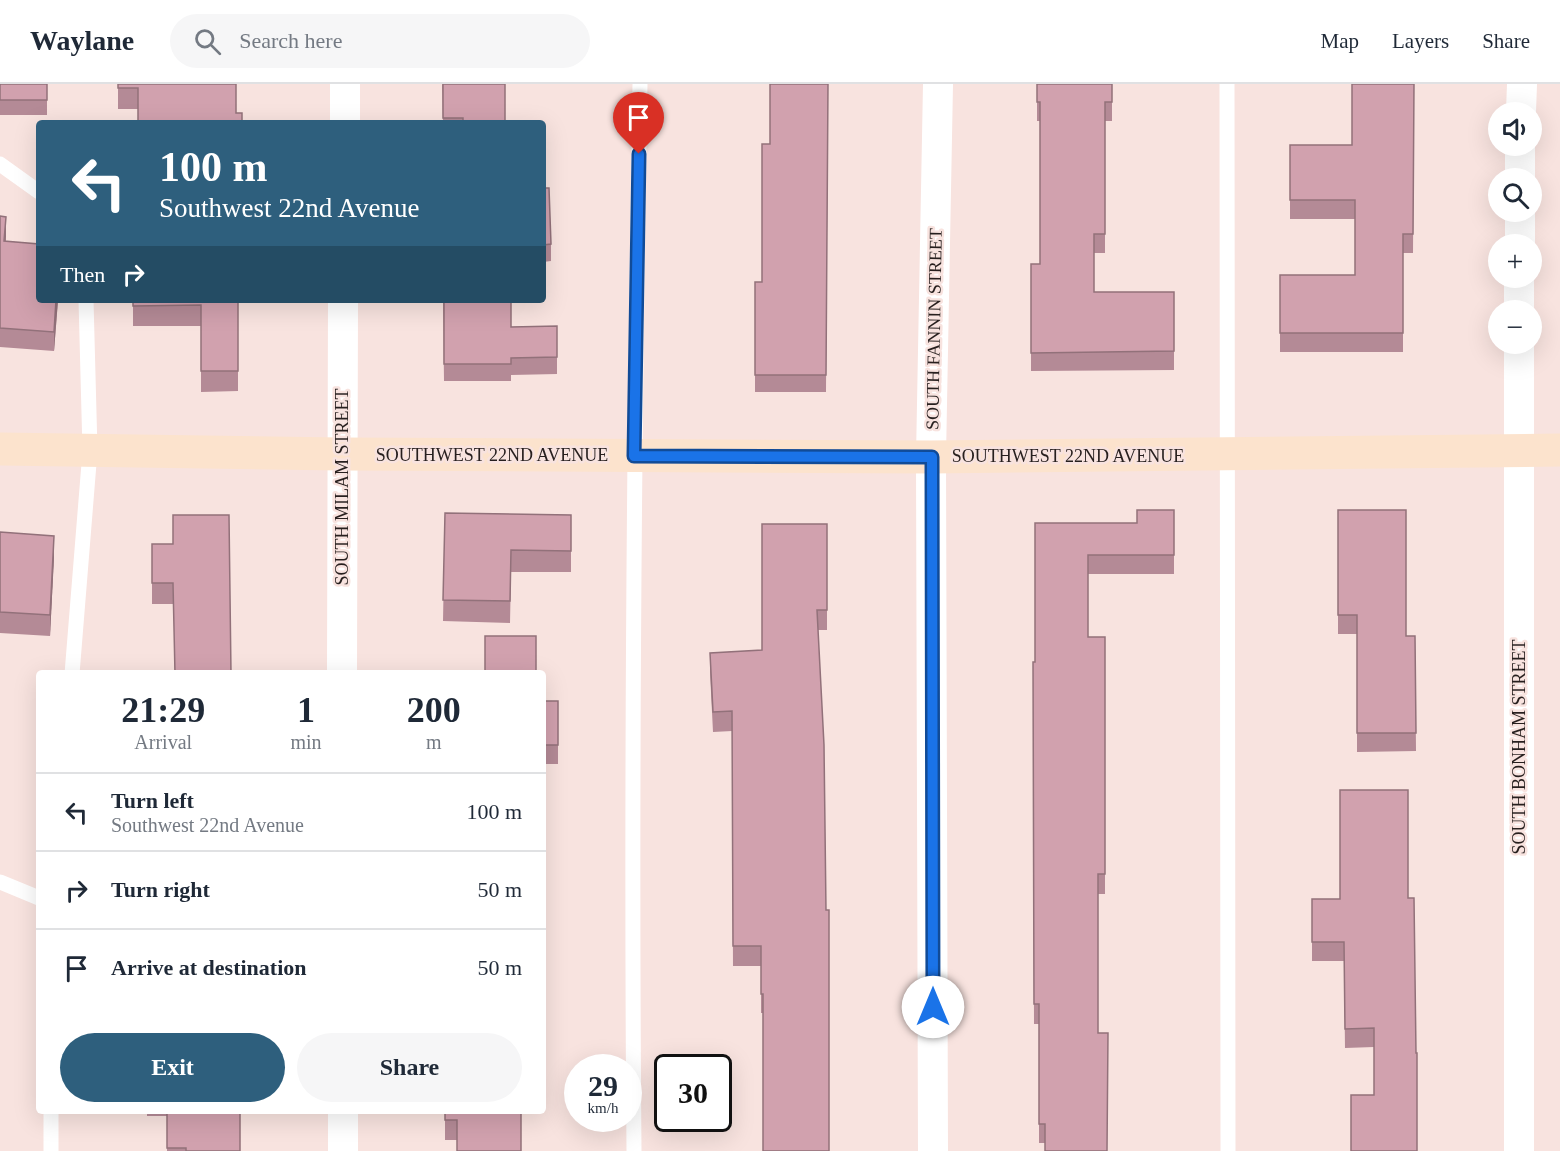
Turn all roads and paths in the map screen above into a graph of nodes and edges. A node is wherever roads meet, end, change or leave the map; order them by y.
1 (345, 84) edge
2 (640, 84) edge
3 (938, 84) edge
4 (1227, 84) edge
5 (1522, 84) edge
6 (1521, 102) edge
7 (345, 120) edge
8 (0, 164) edge
9 (36, 190) edge
10 (86, 303) edge
11 (343, 303) edge
12 (1519, 354) edge
13 (0, 449) edge
14 (90, 450) junction
15 (1519, 450) junction
16 (1560, 450) edge
17 (341, 454) junction
18 (1229, 455) junction
19 (634, 456) junction
20 (932, 457) junction
21 (72, 670) edge
22 (342, 670) edge
23 (0, 882) edge
24 (36, 897) edge
25 (51, 1114) edge
26 (343, 1114) edge
27 (51, 1151) edge
28 (343, 1151) edge
29 (634, 1151) edge
30 (933, 1151) edge
31 (1228, 1151) edge
32 (1519, 1151) edge

1 - 7 street
2 - 19 lane
3 - 20 street, SOUTH FANNIN STREET
4 - 18 lane
5 - 6 street
8 - 9 lane
10 - 14 lane
11 - 17 street, SOUTH MILAM STREET
12 - 15 street, SOUTH BONHAM STREET
13 - 14 street, SOUTHWEST 22ND AVENUE
14 - 17 street, SOUTHWEST 22ND AVENUE
14 - 21 lane
15 - 16 street, SOUTHWEST 22ND AVENUE
15 - 18 street, SOUTHWEST 22ND AVENUE
15 - 32 street, SOUTH BONHAM STREET
17 - 19 street, SOUTHWEST 22ND AVENUE
17 - 22 street, SOUTH MILAM STREET
18 - 20 street, SOUTHWEST 22ND AVENUE
18 - 31 lane
19 - 20 street, SOUTHWEST 22ND AVENUE
19 - 29 lane
20 - 30 street, SOUTH FANNIN STREET
23 - 24 lane
25 - 27 lane
26 - 28 street

